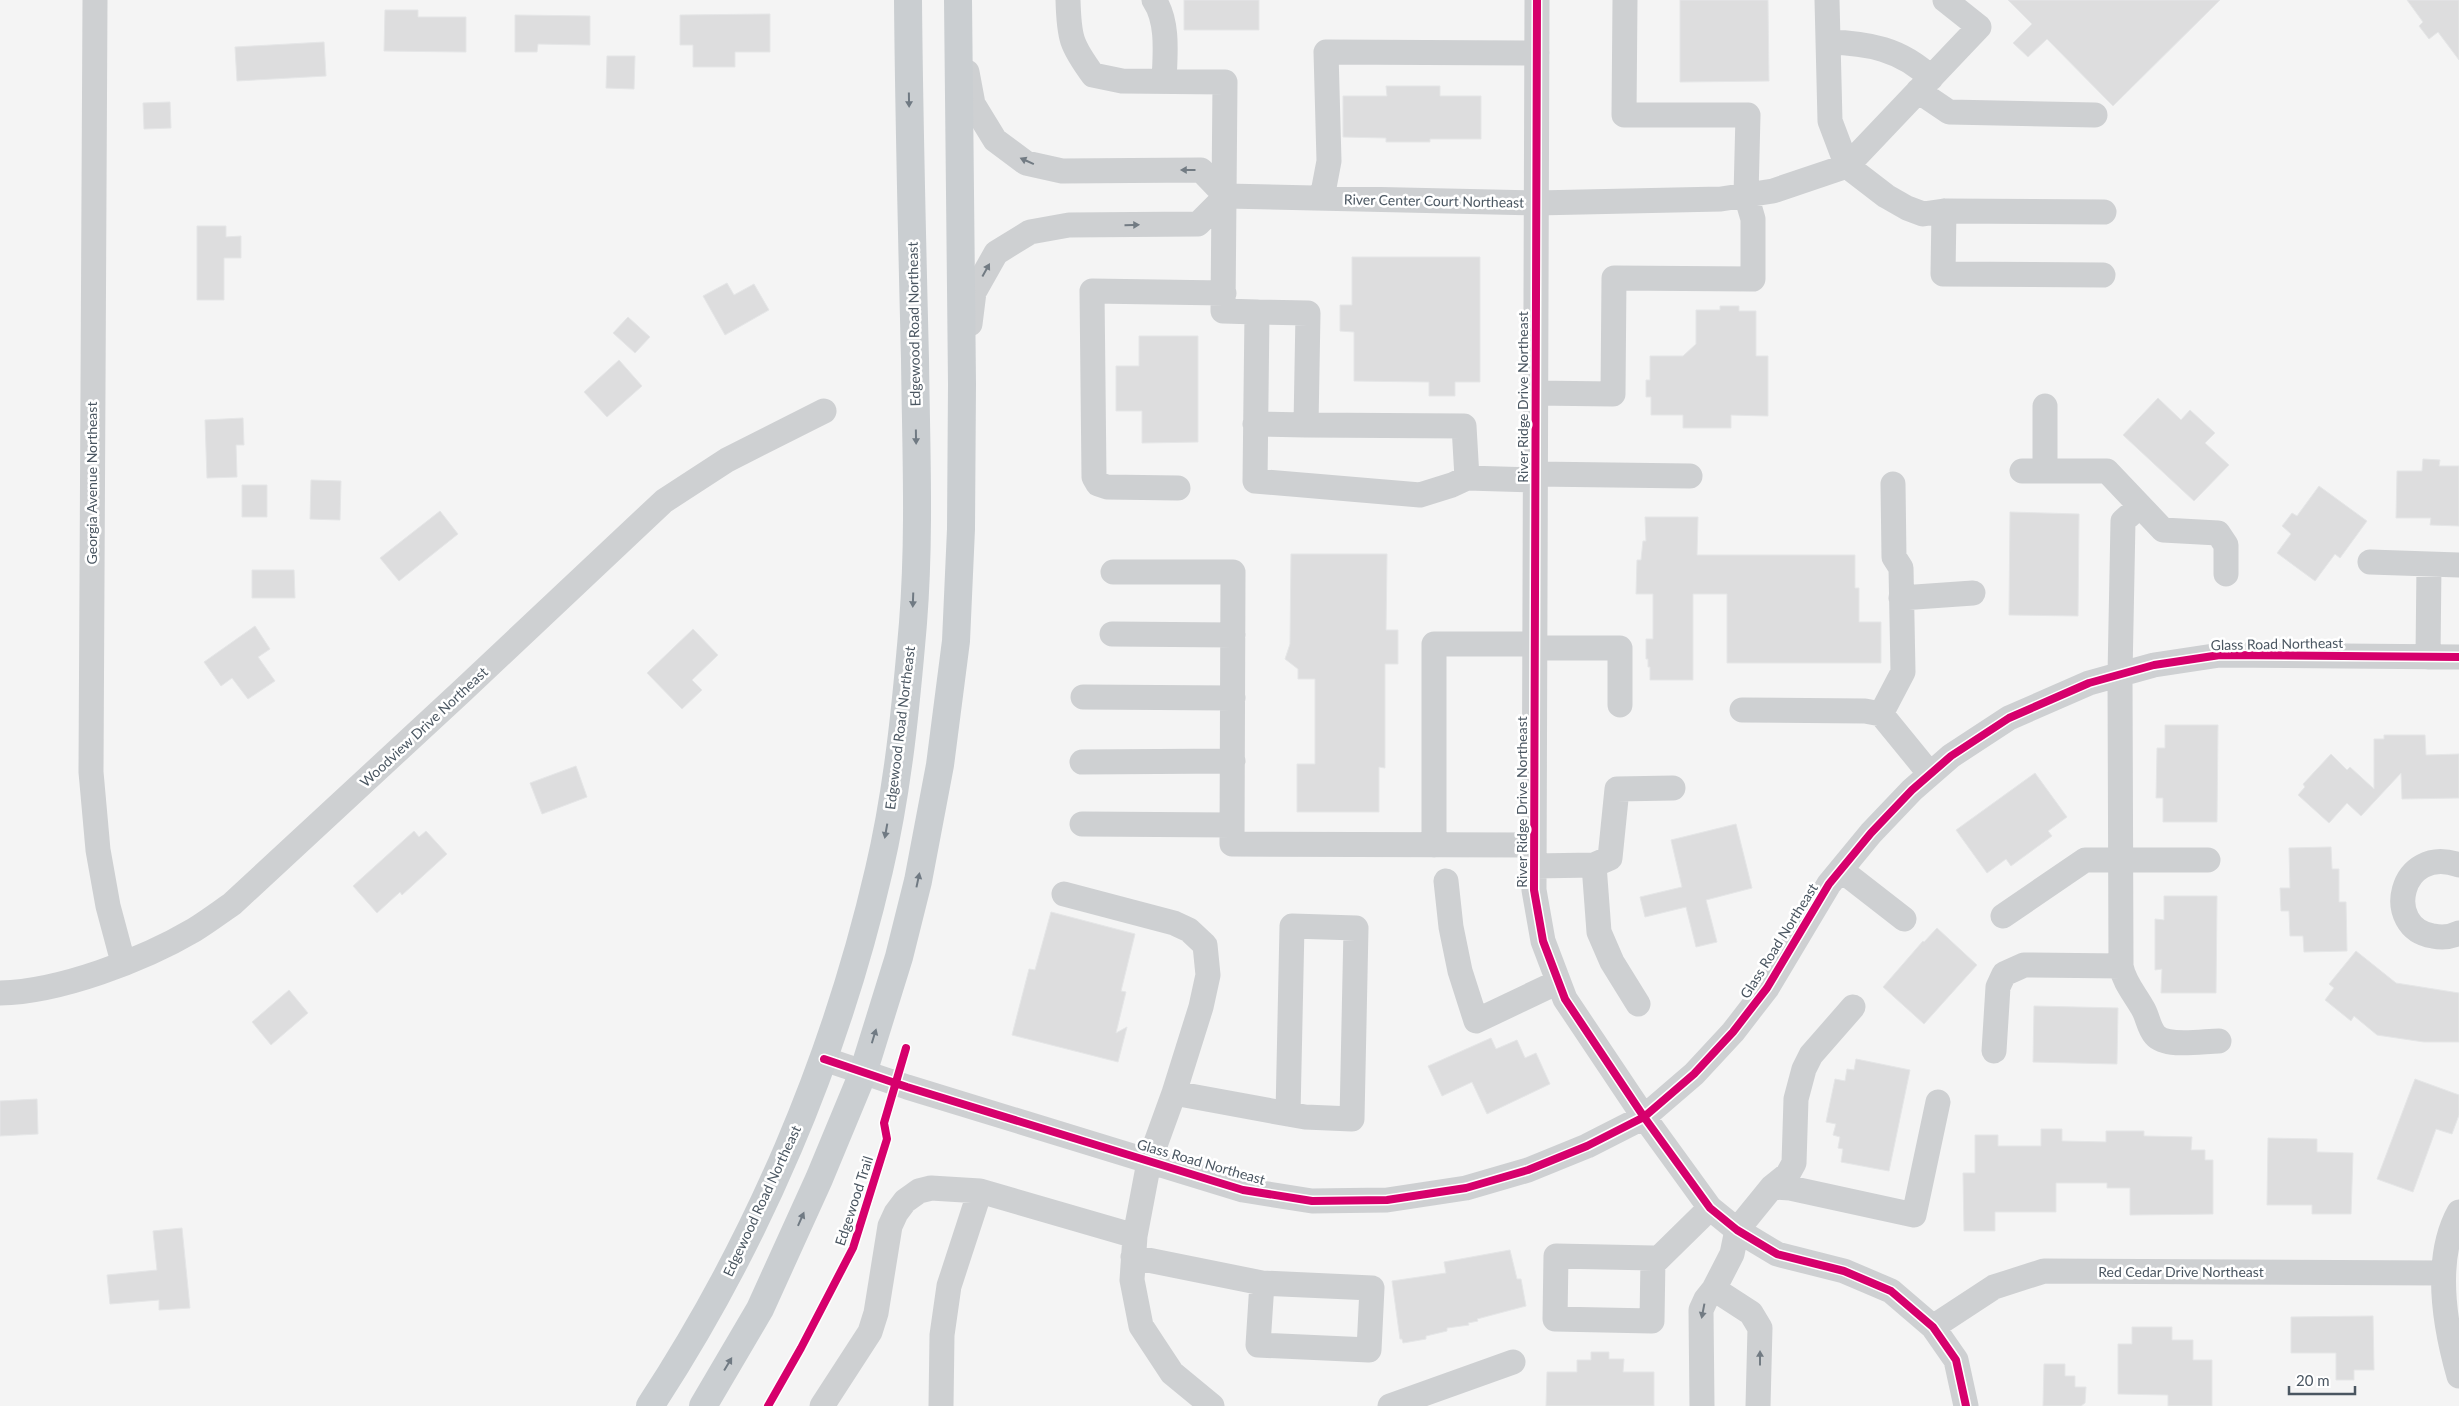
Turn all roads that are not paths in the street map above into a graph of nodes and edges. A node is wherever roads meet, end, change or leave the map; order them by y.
1 (95, 0) edge
2 (908, 0) edge
3 (958, 0) edge
4 (1068, 0) edge
5 (1154, 0) edge
6 (1536, 0) edge
7 (1625, 0) edge
8 (1827, 0) edge
9 (1945, 0) edge
10 (959, 30) junction
11 (1828, 42) junction
12 (1537, 53) junction
13 (1164, 81) junction
14 (1925, 84) junction
15 (2095, 115) dead end
16 (1847, 166) junction
17 (1746, 195) junction
18 (1226, 196) junction
19 (1322, 198) junction
20 (1536, 203) junction
21 (1944, 211) junction
22 (2104, 212) dead end
23 (2102, 275) dead end
24 (1224, 293) junction
25 (1257, 312) junction
26 (962, 384) junction
27 (1535, 393) junction
28 (2045, 406) dead end
29 (824, 411) dead end
30 (1255, 424) junction
31 (1306, 425) junction
32 (1690, 476) dead end
33 (1535, 477) junction
34 (1467, 478) junction
35 (1893, 484) dead end
36 (1178, 488) dead end
37 (2140, 506) junction
38 (2370, 562) dead end
39 (2429, 564) junction
40 (2459, 565) edge
41 (1113, 572) dead end
42 (2226, 574) dead end
43 (1973, 593) dead end
44 (1902, 598) junction
45 (1112, 634) dead end
46 (1233, 635) junction
47 (1534, 646) junction
48 (2428, 657) junction
49 (2459, 657) edge
50 (2120, 675) junction
51 (1083, 697) dead end
52 (1233, 698) junction
53 (1620, 705) dead end
54 (1742, 710) dead end
55 (1882, 714) junction
56 (1233, 761) junction
57 (1082, 762) dead end
58 (1930, 774) junction
59 (1673, 788) dead end
60 (1082, 824) dead end
61 (1232, 825) junction
62 (1434, 845) junction
63 (1534, 855) junction
64 (2120, 860) junction
65 (2208, 860) dead end
66 (2459, 865) edge
67 (1594, 866) junction
68 (1840, 870) junction
69 (1446, 881) dead end
70 (1064, 894) dead end
71 (2003, 916) dead end
72 (1904, 919) dead end
73 (2459, 933) edge
74 (124, 962) junction
75 (2121, 966) junction
76 (1558, 982) junction
77 (0, 993) edge
78 (1638, 1004) dead end
79 (1853, 1007) dead end
80 (2219, 1041) dead end
81 (1994, 1051) dead end
82 (824, 1059) junction
83 (863, 1073) junction
84 (1174, 1093) junction
85 (1938, 1102) dead end
86 (1288, 1114) junction
87 (1644, 1117) junction
88 (1149, 1162) junction
89 (1772, 1187) junction
90 (980, 1191) junction
91 (1710, 1208) junction
92 (2459, 1212) edge
93 (1736, 1230) junction
94 (1134, 1246) junction
95 (1653, 1264) junction
96 (2442, 1273) junction
97 (1262, 1283) junction
98 (1714, 1288) junction
99 (1933, 1327) junction
100 (1513, 1362) dead end
101 (2459, 1376) edge
102 (650, 1406) edge
103 (703, 1406) edge
104 (822, 1406) edge
105 (941, 1406) edge
106 (1212, 1406) edge
107 (1390, 1406) edge
108 (1702, 1406) edge
109 (1758, 1406) edge
110 (1966, 1406) edge

1 - 74 street, Georgia Avenue Northeast
2 -> 82 main road, Edgewood Road Northeast
3 - 10 main road
4 - 13 street
5 - 13 street
6 - 12 street, River Ridge Drive Northeast
7 - 17 street
8 - 11 street
9 - 14 street
18 -> 10 street
10 - 26 main road
11 - 14 street
11 - 16 street
12 - 19 street
12 - 20 street, River Ridge Drive Northeast
13 - 18 street
14 - 15 street
14 - 16 street
16 - 17 street, River Center Court Northeast
16 - 21 street
17 - 20 street, River Center Court Northeast
17 - 27 street
18 - 19 street, River Center Court Northeast
18 - 24 street
26 -> 18 street
19 - 20 street, River Center Court Northeast
20 - 27 street, River Ridge Drive Northeast
21 - 22 street
21 - 23 street
24 - 25 street
24 - 36 street
25 - 30 street
25 - 31 street
83 -> 26 main road
27 - 33 street, River Ridge Drive Northeast
28 - 37 street
29 - 74 street, Woodview Drive Northeast
30 - 31 street
30 - 34 street
31 - 34 street
32 - 33 street
33 - 34 street
33 - 47 street, River Ridge Drive Northeast
35 - 44 street
37 - 42 street
37 - 50 street
38 - 39 street
39 - 40 street
39 - 48 street
41 - 46 street
43 - 44 street
44 - 55 street
45 - 46 street
46 - 52 street
47 - 53 street
47 - 62 street
47 - 63 street, River Ridge Drive Northeast
48 - 49 street, Glass Road Northeast
48 - 50 street, Glass Road Northeast
50 - 58 street, Glass Road Northeast
50 - 64 street
51 - 52 street
52 - 56 street
54 - 55 street
55 - 58 street
56 - 57 street
56 - 61 street
58 - 68 street, Glass Road Northeast
59 - 67 street
60 - 61 street
61 - 62 street
62 - 63 street
63 - 67 street
63 - 76 street, River Ridge Drive Northeast
64 - 65 street
64 - 71 street
64 - 75 street
66 - 73 street
67 - 78 street
68 - 72 street
68 - 87 street, Glass Road Northeast
69 - 76 street
70 - 84 street
74 - 77 street, Woodview Drive Northeast
75 - 80 street
75 - 81 street
76 - 87 street, River Ridge Drive Northeast
79 - 89 street
82 - 83 street, Glass Road Northeast
82 - 102 main road, Edgewood Road Northeast
83 - 88 street, Glass Road Northeast
103 -> 83 main road
84 - 86 street
84 - 88 street
85 - 89 street
86 - 86 street
87 - 88 street, Glass Road Northeast
87 - 91 street, River Ridge Drive Northeast
88 - 94 street
89 - 93 street
90 - 94 street
90 - 104 street
90 - 105 street
91 - 93 street, River Ridge Drive Northeast
91 - 95 street
92 - 96 street
93 - 98 street
93 - 99 street, River Ridge Drive Northeast
94 - 97 street
94 - 106 street
95 - 95 street
96 - 99 street, Red Cedar Drive Northeast
96 - 101 street
97 - 97 street
98 -> 108 street
109 -> 98 street
99 - 110 street, River Ridge Drive Northeast
100 - 107 street

